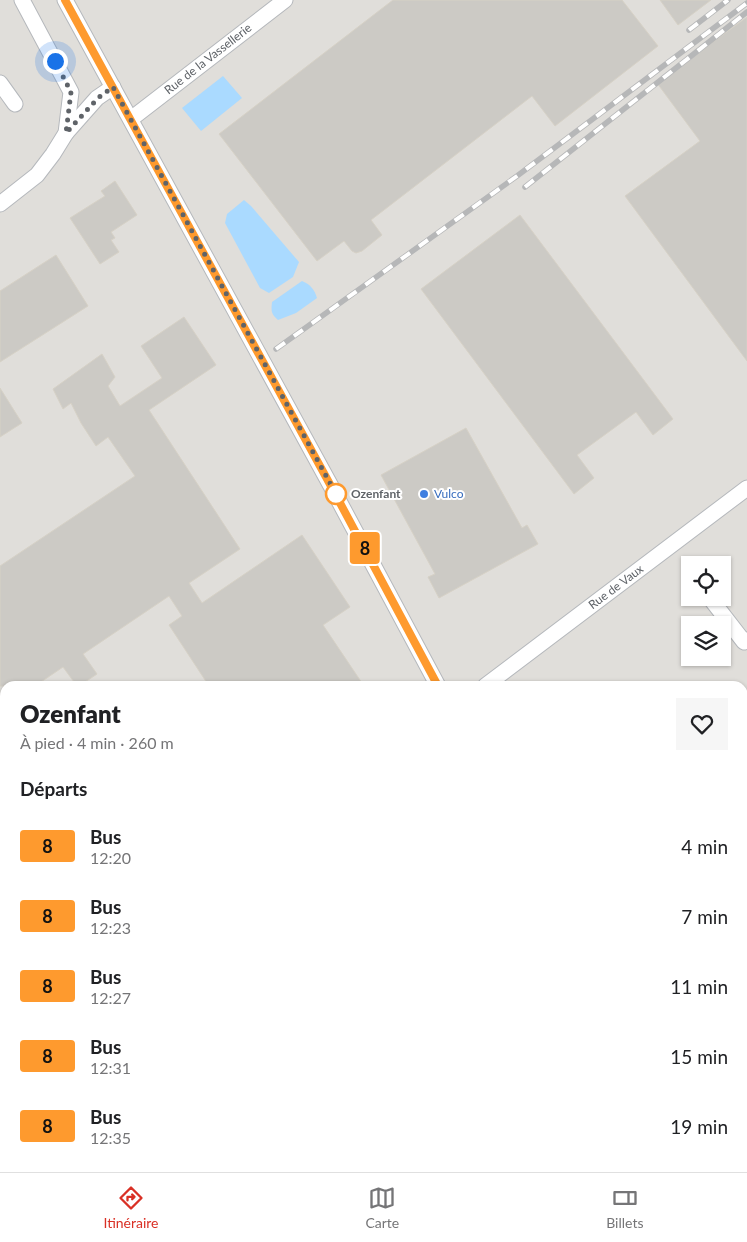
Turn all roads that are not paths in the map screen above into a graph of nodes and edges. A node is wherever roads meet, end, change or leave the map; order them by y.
1 (22, 0) edge
2 (66, 0) edge
3 (285, 0) edge
4 (0, 83) edge
5 (113, 87) junction
6 (15, 104) dead end
7 (131, 119) junction
8 (66, 133) junction
9 (0, 204) edge
10 (747, 488) edge
11 (716, 606) edge
12 (747, 640) edge
13 (435, 681) edge
14 (492, 681) edge

1 - 8 street
2 - 5 street
3 - 7 street, Rue de la Vassellerie
4 - 6 street
5 - 7 street
5 - 8 street
7 - 13 street
8 - 9 street
10 - 14 street, Rue de Vaux
11 - 12 street

